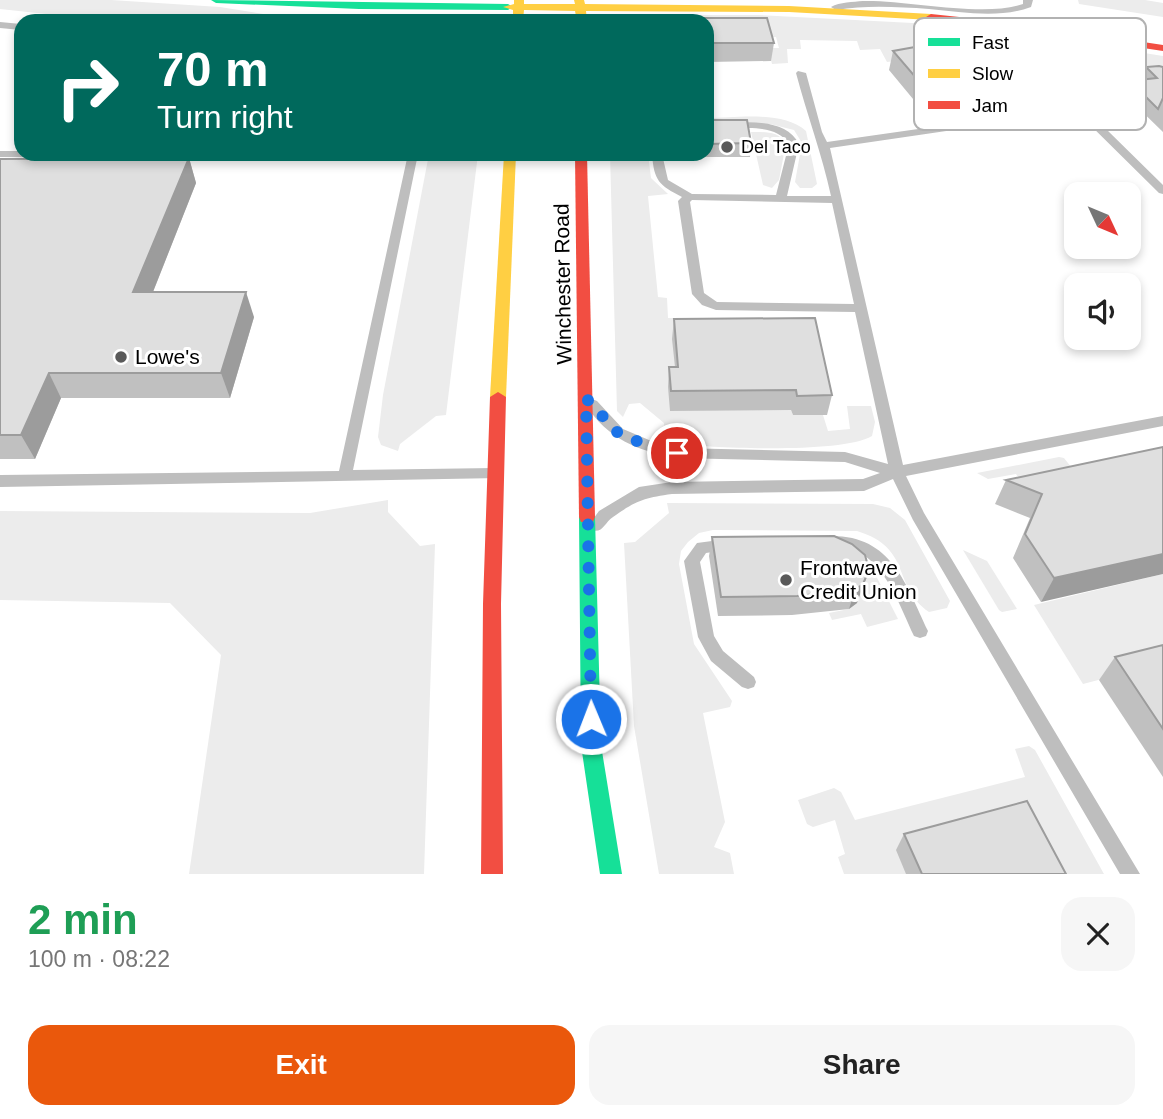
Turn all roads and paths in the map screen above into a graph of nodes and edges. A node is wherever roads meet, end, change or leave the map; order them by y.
1 (216, 0) edge
2 (978, 0) edge
3 (1032, 4) edge
4 (519, 10) edge
5 (580, 10) edge
6 (821, 10) junction
7 (944, 18) edge
8 (801, 73) dead end
9 (714, 128) edge
10 (934, 130) edge
11 (1100, 130) edge
12 (824, 146) junction
13 (412, 161) edge
14 (510, 161) edge
15 (582, 161) edge
16 (658, 161) edge
17 (1163, 191) edge
18 (690, 197) junction
19 (781, 199) junction
20 (837, 200) junction
21 (862, 308) junction
22 (586, 398) junction
23 (1163, 421) edge
24 (897, 472) junction
25 (494, 474) junction
26 (345, 475) junction
27 (0, 481) edge
28 (589, 536) junction
29 (808, 543) edge
30 (740, 544) edge
31 (920, 631) dead end
32 (748, 681) dead end
33 (492, 874) edge
34 (611, 874) edge
35 (1131, 874) edge

1 - 4 main road
2 - 3 main road
3 - 6 lane
4 - 5 main road
5 - 6 main road
6 - 7 main road
8 - 12 lane
9 - 19 lane
10 - 12 lane
11 - 17 lane
12 - 20 lane
13 - 26 lane
14 - 25 main road
15 - 22 main road, Winchester Road
16 - 18 lane
18 - 19 lane
18 - 21 lane
19 - 20 lane
20 - 21 lane
21 - 24 lane
22 - 24 lane
22 - 28 main road, Winchester Road
23 - 24 lane
24 - 28 lane
24 - 35 lane
25 - 26 lane
25 - 33 main road
26 - 27 lane
28 - 34 main road, Winchester Road
29 - 31 lane
30 - 32 lane

